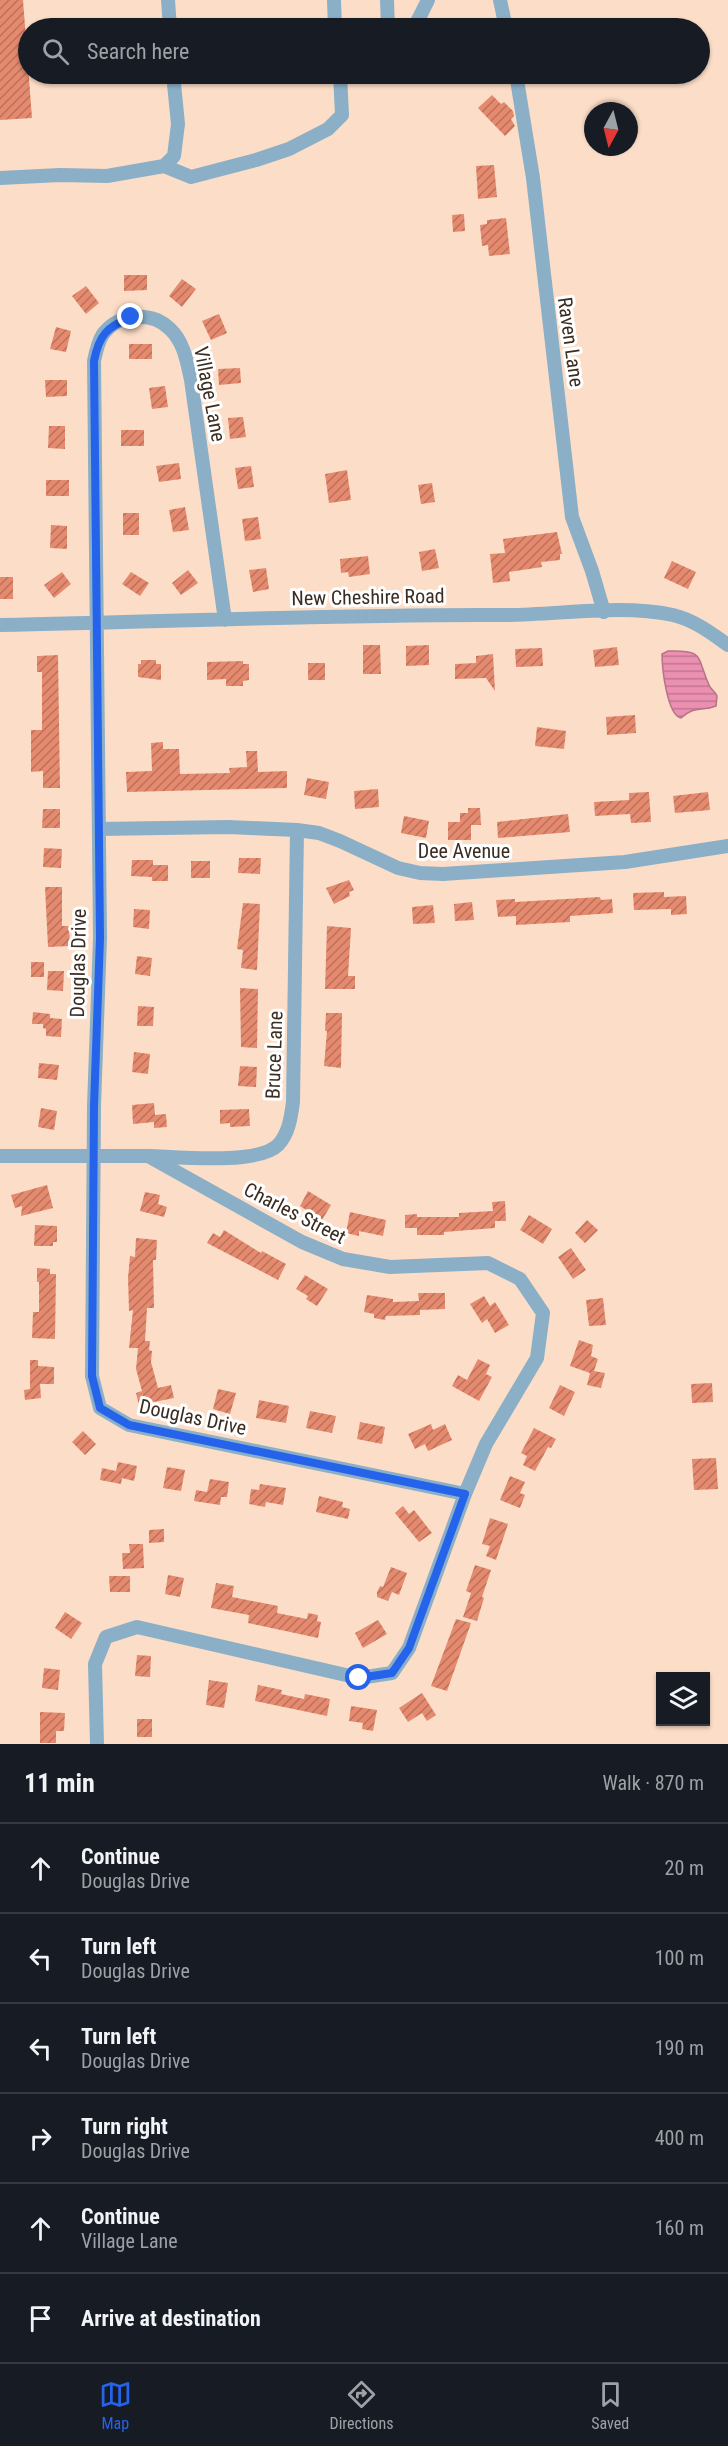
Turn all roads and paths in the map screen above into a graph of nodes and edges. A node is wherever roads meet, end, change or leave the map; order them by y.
1 (168, 0) edge
2 (334, 0) edge
3 (387, 0) edge
4 (429, 0) edge
5 (500, 0) edge
6 (169, 18) edge
7 (335, 18) edge
8 (388, 18) edge
9 (419, 18) edge
10 (504, 18) edge
11 (174, 84) edge
12 (340, 84) edge
13 (518, 84) edge
14 (164, 166) junction
15 (0, 178) edge
16 (604, 612) junction
17 (225, 620) junction
18 (97, 624) junction
19 (0, 626) edge
20 (728, 645) edge
21 (99, 829) junction
22 (297, 830) junction
23 (728, 846) edge
24 (0, 1156) edge
25 (93, 1156) junction
26 (148, 1156) junction
27 (465, 1494) junction
28 (97, 1744) edge

1 - 6 street
2 - 7 street
3 - 8 street
4 - 9 street
5 - 10 street
11 - 14 street
12 - 14 street
13 - 16 street, Raven Lane
14 - 15 street
16 - 17 street, New Cheshire Road
16 - 20 street, New Cheshire Road
17 - 18 street, New Cheshire Road
17 - 18 street, Village Lane
18 - 19 street, New Cheshire Road
18 - 21 street, Douglas Drive
21 - 22 street, Dee Avenue
21 - 25 street, Douglas Drive
22 - 23 street, Dee Avenue
22 - 26 street, Bruce Lane
24 - 25 street, Charles Street
25 - 26 street, Charles Street
25 - 27 street, Douglas Drive
26 - 27 street, Charles Street
27 - 28 street

